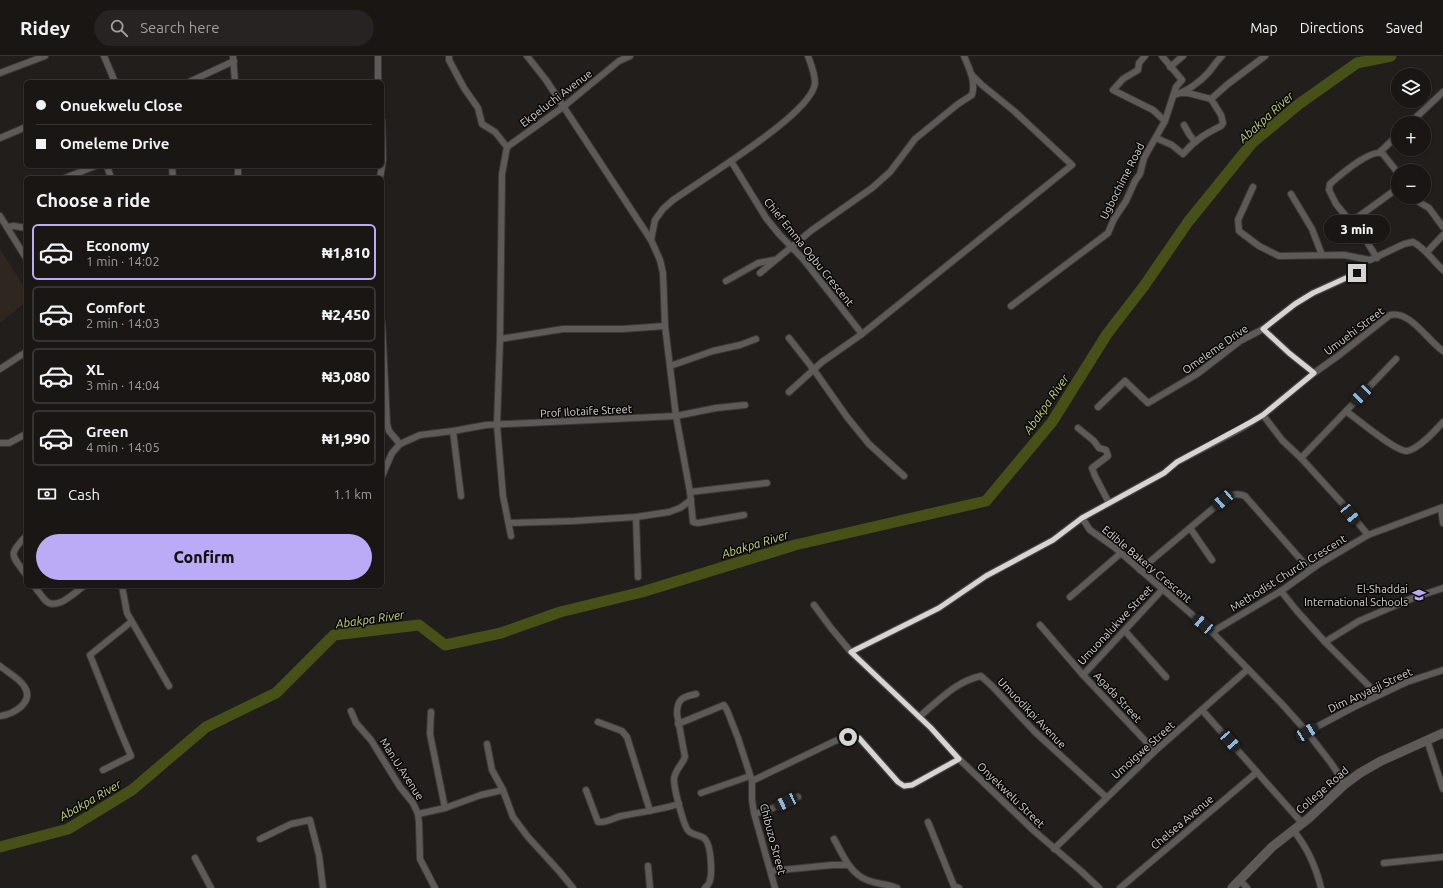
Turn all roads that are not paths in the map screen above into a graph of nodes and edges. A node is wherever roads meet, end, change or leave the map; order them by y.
1 (45, 56) edge
2 (104, 56) edge
3 (378, 56) edge
4 (527, 56) edge
5 (614, 56) edge
6 (630, 56) edge
7 (808, 56) edge
8 (964, 56) edge
9 (1144, 56) edge
10 (1162, 56) edge
11 (1183, 56) edge
12 (1222, 56) edge
13 (1265, 56) edge
14 (448, 57) edge
15 (234, 59) edge
16 (619, 61) junction
17 (1170, 67) junction
18 (0, 73) edge
19 (971, 74) junction
20 (114, 80) edge
21 (193, 80) edge
22 (235, 80) edge
23 (378, 80) edge
24 (1443, 92) edge
25 (1182, 93) junction
26 (1174, 95) junction
27 (1211, 99) junction
28 (563, 107) junction
29 (1417, 116) edge
30 (1165, 121) junction
31 (1184, 125) dead end
32 (24, 128) edge
33 (0, 138) edge
34 (1156, 138) junction
35 (1195, 142) junction
36 (1391, 142) edge
37 (507, 147) junction
38 (1380, 152) junction
39 (732, 162) junction
40 (1391, 164) edge
41 (90, 168) edge
42 (70, 176) edge
43 (1253, 187) dead end
44 (1391, 193) edge
45 (1290, 194) dead end
46 (1422, 204) edge
47 (0, 216) edge
48 (1351, 222) junction
49 (7, 227) junction
50 (1443, 227) edge
51 (24, 228) edge
52 (1443, 235) edge
53 (651, 240) junction
54 (792, 247) junction
55 (1427, 252) junction
56 (1322, 254) junction
57 (24, 255) edge
58 (1377, 258) junction
59 (775, 260) junction
60 (1443, 270) edge
61 (760, 273) dead end
62 (1357, 273) dead end
63 (726, 282) dead end
64 (1011, 306) dead end
65 (666, 326) junction
66 (1263, 329) junction
67 (862, 334) junction
68 (789, 338) dead end
69 (500, 339) junction
70 (756, 339) dead end
71 (1443, 351) edge
72 (24, 353) edge
73 (1396, 359) dead end
74 (670, 366) junction
75 (0, 369) edge
76 (814, 370) junction
77 (1314, 373) junction
78 (384, 384) edge
79 (789, 392) dead end
80 (745, 405) dead end
81 (1098, 407) dead end
82 (1346, 411) junction
83 (1263, 415) junction
84 (676, 416) junction
85 (1443, 422) edge
86 (497, 425) junction
87 (1078, 428) dead end
88 (453, 431) junction
89 (24, 435) edge
90 (0, 443) edge
91 (400, 444) junction
92 (1301, 458) junction
93 (384, 471) edge
94 (904, 476) dead end
95 (768, 482) dead end
96 (690, 492) junction
97 (461, 496) dead end
98 (691, 500) junction
99 (1110, 503) junction
100 (1442, 508) edge
101 (744, 514) dead end
102 (636, 517) junction
103 (1082, 518) junction
104 (509, 523) junction
105 (1443, 523) edge
106 (1190, 528) junction
107 (1368, 534) junction
108 (511, 536) dead end
109 (24, 538) edge
110 (1121, 554) junction
111 (1212, 560) dead end
112 (1140, 570) junction
113 (1310, 570) junction
114 (24, 572) edge
115 (638, 577) dead end
116 (36, 588) edge
117 (81, 588) edge
118 (122, 588) edge
119 (1443, 588) edge
120 (1162, 590) junction
121 (1281, 591) junction
122 (1070, 597) dead end
123 (814, 604) dead end
124 (131, 622) junction
125 (1040, 625) dead end
126 (1125, 631) junction
127 (1212, 632) junction
128 (1325, 642) junction
129 (851, 652) junction
130 (0, 666) edge
131 (1248, 669) junction
132 (1443, 670) edge
133 (1083, 675) junction
134 (1166, 677) dead end
135 (168, 686) dead end
136 (696, 694) dead end
137 (1378, 695) junction
138 (1202, 710) junction
139 (351, 711) dead end
140 (431, 712) dead end
141 (0, 716) edge
142 (919, 717) junction
143 (598, 722) dead end
144 (678, 724) junction
145 (1307, 732) junction
146 (1443, 732) edge
147 (1427, 740) junction
148 (487, 744) dead end
149 (1155, 751) junction
150 (959, 759) junction
151 (103, 770) dead end
152 (1257, 772) junction
153 (751, 779) junction
154 (1345, 784) junction
155 (1443, 789) edge
156 (503, 790) junction
157 (586, 790) dead end
158 (701, 793) dead end
159 (798, 797) dead end
160 (1106, 797) junction
161 (679, 804) junction
162 (445, 808) junction
163 (650, 812) junction
164 (418, 814) junction
165 (755, 814) junction
166 (928, 822) dead end
167 (1302, 823) junction
168 (1293, 830) junction
169 (260, 839) dead end
170 (834, 839) dead end
171 (1054, 849) junction
172 (1443, 857) edge
173 (195, 858) dead end
174 (1384, 862) dead end
175 (848, 865) junction
176 (648, 866) dead end
177 (771, 872) junction
178 (1240, 880) junction
179 (955, 887) edge
180 (211, 888) edge
181 (322, 888) edge
182 (435, 888) edge
183 (573, 888) edge
184 (650, 888) edge
185 (705, 888) edge
186 (775, 888) edge
187 (897, 888) edge
188 (1099, 888) edge
189 (1120, 888) edge
190 (1232, 888) edge
191 (1247, 888) edge
192 (1321, 888) edge

1 - 18 street
2 - 20 street
3 - 23 street
4 - 28 street
5 - 16 street
6 - 16 street, Ekpeluchi Avenue
7 - 39 street
8 - 19 street
9 - 30 street
10 - 17 street, Ugbochime Road
11 - 17 street
12 - 25 street
13 - 27 street
14 - 37 street
15 - 21 street
15 - 22 street
16 - 28 street, Ekpeluchi Avenue
17 - 26 street, Ugbochime Road
19 - 54 street
19 - 67 street
24 - 29 street
25 - 26 street
25 - 27 street
26 - 30 street, Ugbochime Road
27 - 35 street
28 - 37 street, Ekpeluchi Avenue
28 - 53 street
30 - 34 street, Ugbochime Road
31 - 35 street
32 - 33 street
34 - 35 street
34 - 64 street, Ugbochime Road
36 - 38 street
37 - 69 street
38 - 40 street
38 - 48 street
39 - 53 street
39 - 54 street, Chief Emma Ogbu Crescent
41 - 42 street
43 - 56 street
44 - 48 street
45 - 56 street
46 - 50 street
47 - 49 street
48 - 58 street
49 - 51 street
49 - 57 street
52 - 55 street
53 - 65 street
54 - 59 street
54 - 67 street, Chief Emma Ogbu Crescent
55 - 58 street
55 - 60 street
56 - 58 street
59 - 61 street
59 - 63 street
62 - 66 street, Omeleme Drive
65 - 69 street
65 - 74 street
66 - 77 street
66 - 81 street, Omeleme Drive
67 - 76 street
68 - 76 street
69 - 86 street
70 - 74 street
71 - 77 street, Umuehi Street
72 - 75 street
73 - 82 street
74 - 84 street
76 - 79 street
76 - 94 street
77 - 83 street
78 - 91 street
80 - 84 street, Prof Ilotaife Street
82 - 85 street
82 - 92 street
83 - 92 street
83 - 99 street
84 - 86 street, Prof Ilotaife Street
84 - 96 street
86 - 88 street, Prof Ilotaife Street
86 - 104 street
87 - 99 street
88 - 91 street, Prof Ilotaife Street
88 - 97 street
89 - 90 street
91 - 93 street
92 - 107 street
95 - 96 street
96 - 98 street
98 - 101 street
98 - 102 street
99 - 103 street
100 - 105 street
100 - 107 street, Methodist Church Crescent
102 - 104 street
102 - 115 street
103 - 110 street, Edible Bakery Crescent
103 - 129 street
104 - 108 street
106 - 111 street
106 - 112 street
106 - 113 street
107 - 113 street, Methodist Church Crescent
109 - 114 street
110 - 112 street, Edible Bakery Crescent
110 - 122 street
112 - 120 street, Edible Bakery Crescent
113 - 121 street, Methodist Church Crescent
116 - 117 street
118 - 124 street
119 - 128 street
120 - 126 street, Umuonalukwe Street
120 - 127 street, Edible Bakery Crescent
121 - 127 street, Methodist Church Crescent
121 - 128 street
123 - 129 street, Onyekwelu Street
124 - 135 street
124 - 151 street
125 - 133 street, Agada Street
126 - 133 street, Umuonalukwe Street
126 - 134 street
127 - 131 street, Edible Bakery Crescent
128 - 137 street
129 - 142 street, Onyekwelu Street
130 - 141 street
131 - 138 street, Umoigwe Street
131 - 145 street, Edible Bakery Crescent
132 - 137 street, Dim Anyaeji Street
133 - 149 street, Agada Street
136 - 144 street
137 - 145 street, Dim Anyaeji Street
138 - 149 street, Umoigwe Street
138 - 152 street
139 - 164 street, Man.U.Avenue
140 - 162 street
142 - 150 street, Onyekwelu Street
142 - 160 street, Umuodikpi Avenue
143 - 163 street
144 - 153 street, Chibuzo Street
144 - 161 street
145 - 154 street, Edible Bakery Crescent
146 - 147 main road, College Road
147 - 154 main road, College Road
147 - 155 street
148 - 156 street
149 - 160 street, Umoigwe Street
150 - 153 street
150 - 171 street, Onyekwelu Street
152 - 167 street
152 - 189 street, Chelsea Avenue
153 - 158 street
153 - 165 street, Chibuzo Street
154 - 167 main road, College Road
156 - 162 street
156 - 183 street
157 - 163 street
159 - 165 street
160 - 171 street, Umoigwe Street
161 - 163 street
161 - 185 street
162 - 164 street
164 - 182 street, Man.U.Avenue
165 - 177 street, Chibuzo Street
166 - 179 street
167 - 168 main road, College Road
168 - 178 main road, College Road
168 - 192 street
169 - 181 street
170 - 175 street
171 - 188 street, Onyekwelu Street
172 - 174 street
173 - 180 street
175 - 177 street
175 - 187 street
176 - 184 street
177 - 186 street, Chibuzo Street
178 - 190 main road, College Road
178 - 191 street

